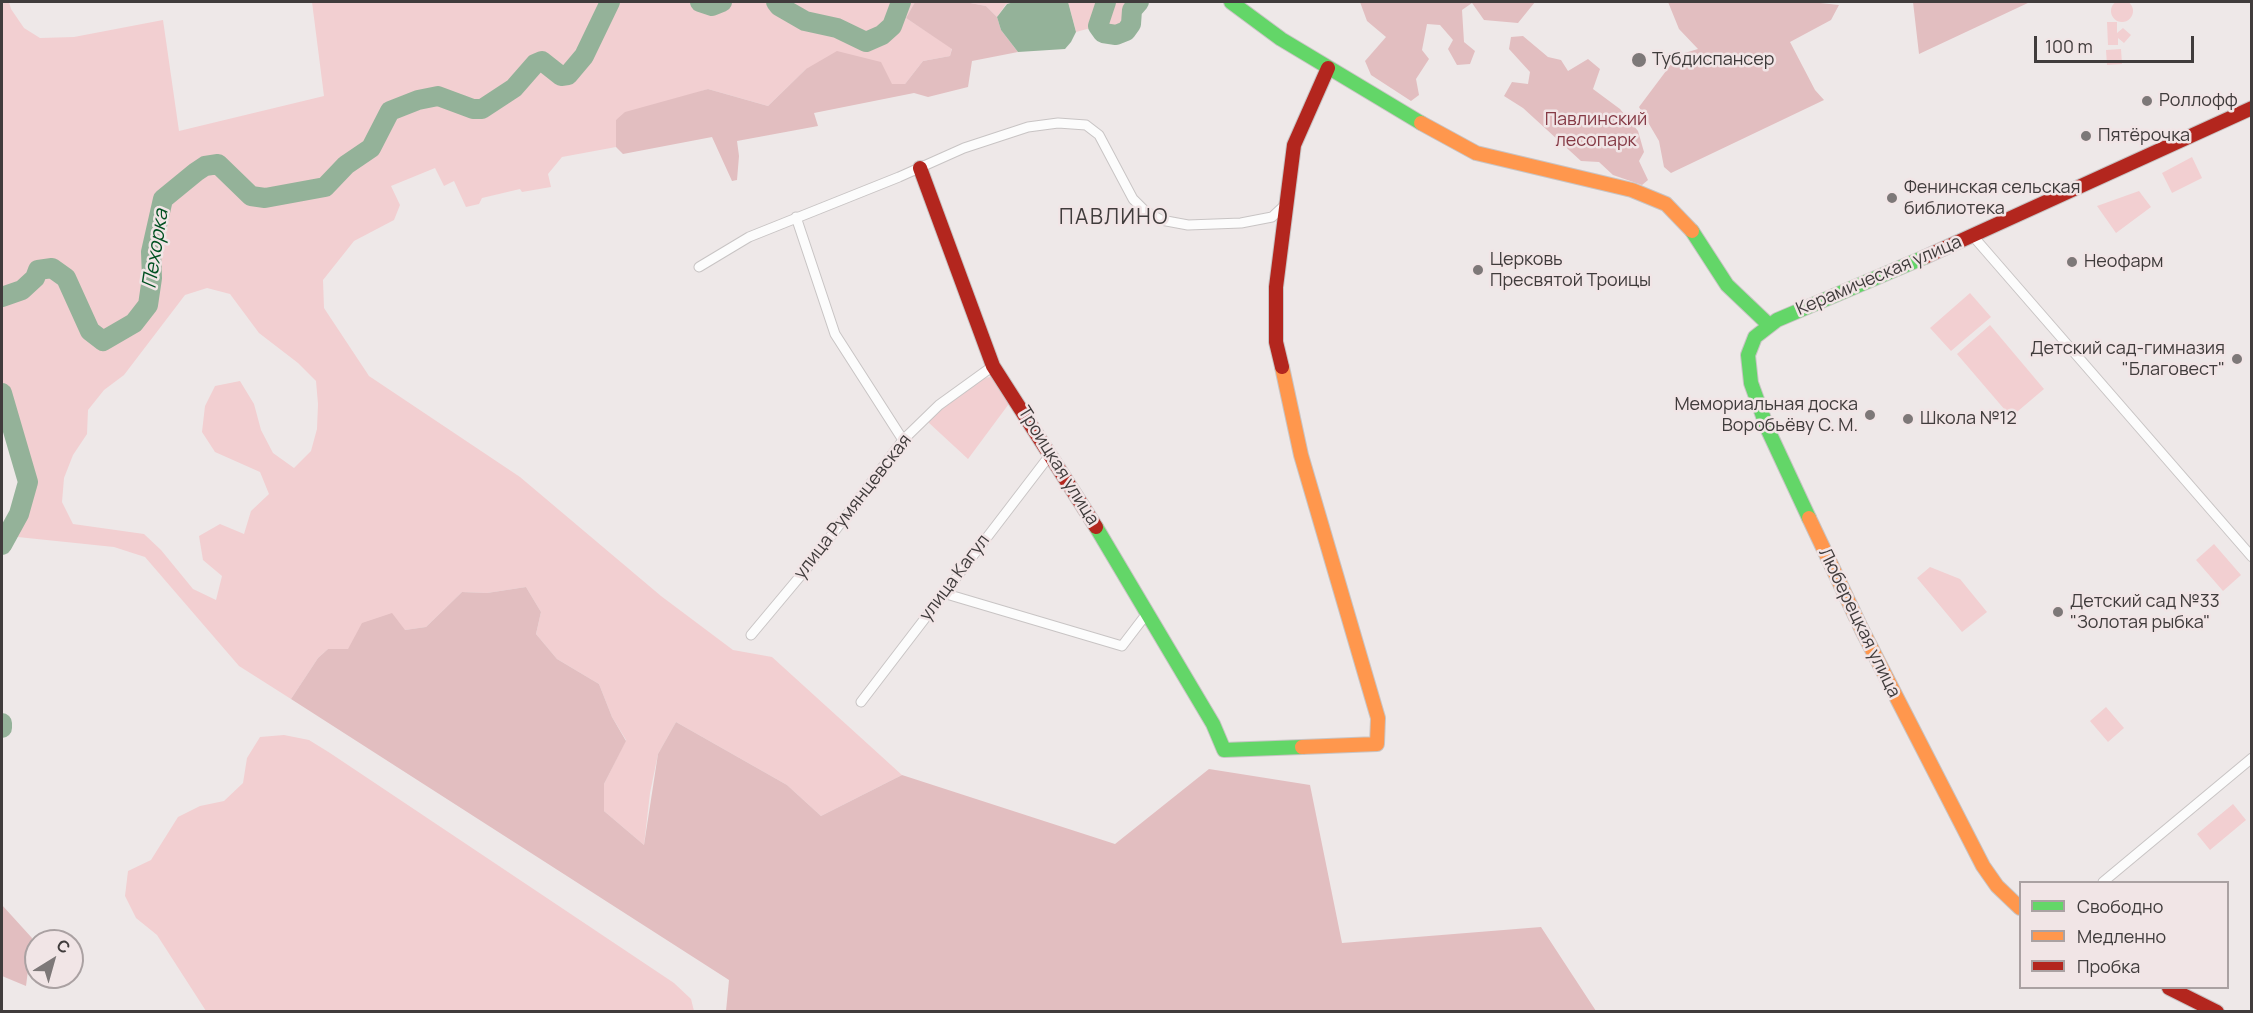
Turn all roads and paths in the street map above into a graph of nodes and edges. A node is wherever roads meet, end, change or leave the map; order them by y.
1 (1231, 2) edge
2 (1328, 68) junction
3 (2252, 108) edge
4 (920, 168) junction
5 (1286, 204) junction
6 (796, 217) junction
7 (1972, 235) junction
8 (699, 267) dead end
9 (1768, 324) junction
10 (993, 366) junction
11 (903, 440) junction
12 (1050, 455) junction
13 (2252, 557) edge
14 (943, 593) junction
15 (1148, 612) junction
16 (751, 635) dead end
17 (861, 702) dead end
18 (2252, 758) edge
19 (2104, 881) edge
20 (2019, 907) edge
21 (2173, 989) edge
22 (2217, 1011) edge

1 - 2 street
2 - 5 street
2 - 9 street
3 - 7 street, Керамическая улица
4 - 5 street
4 - 6 street
4 - 10 street, Троицкая улица
5 - 15 street, Троицкая улица
6 - 8 street
6 - 11 street
7 - 9 street, Керамическая улица
7 - 13 street
9 - 20 street, Люберецкая улица
10 - 11 street, улица Румянцевская
10 - 12 street, Троицкая улица
11 - 16 street, улица Румянцевская
12 - 14 street, улица Кагул
12 - 15 street, Троицкая улица
14 - 15 street
14 - 17 street, улица Кагул
18 - 19 street
21 - 22 street

